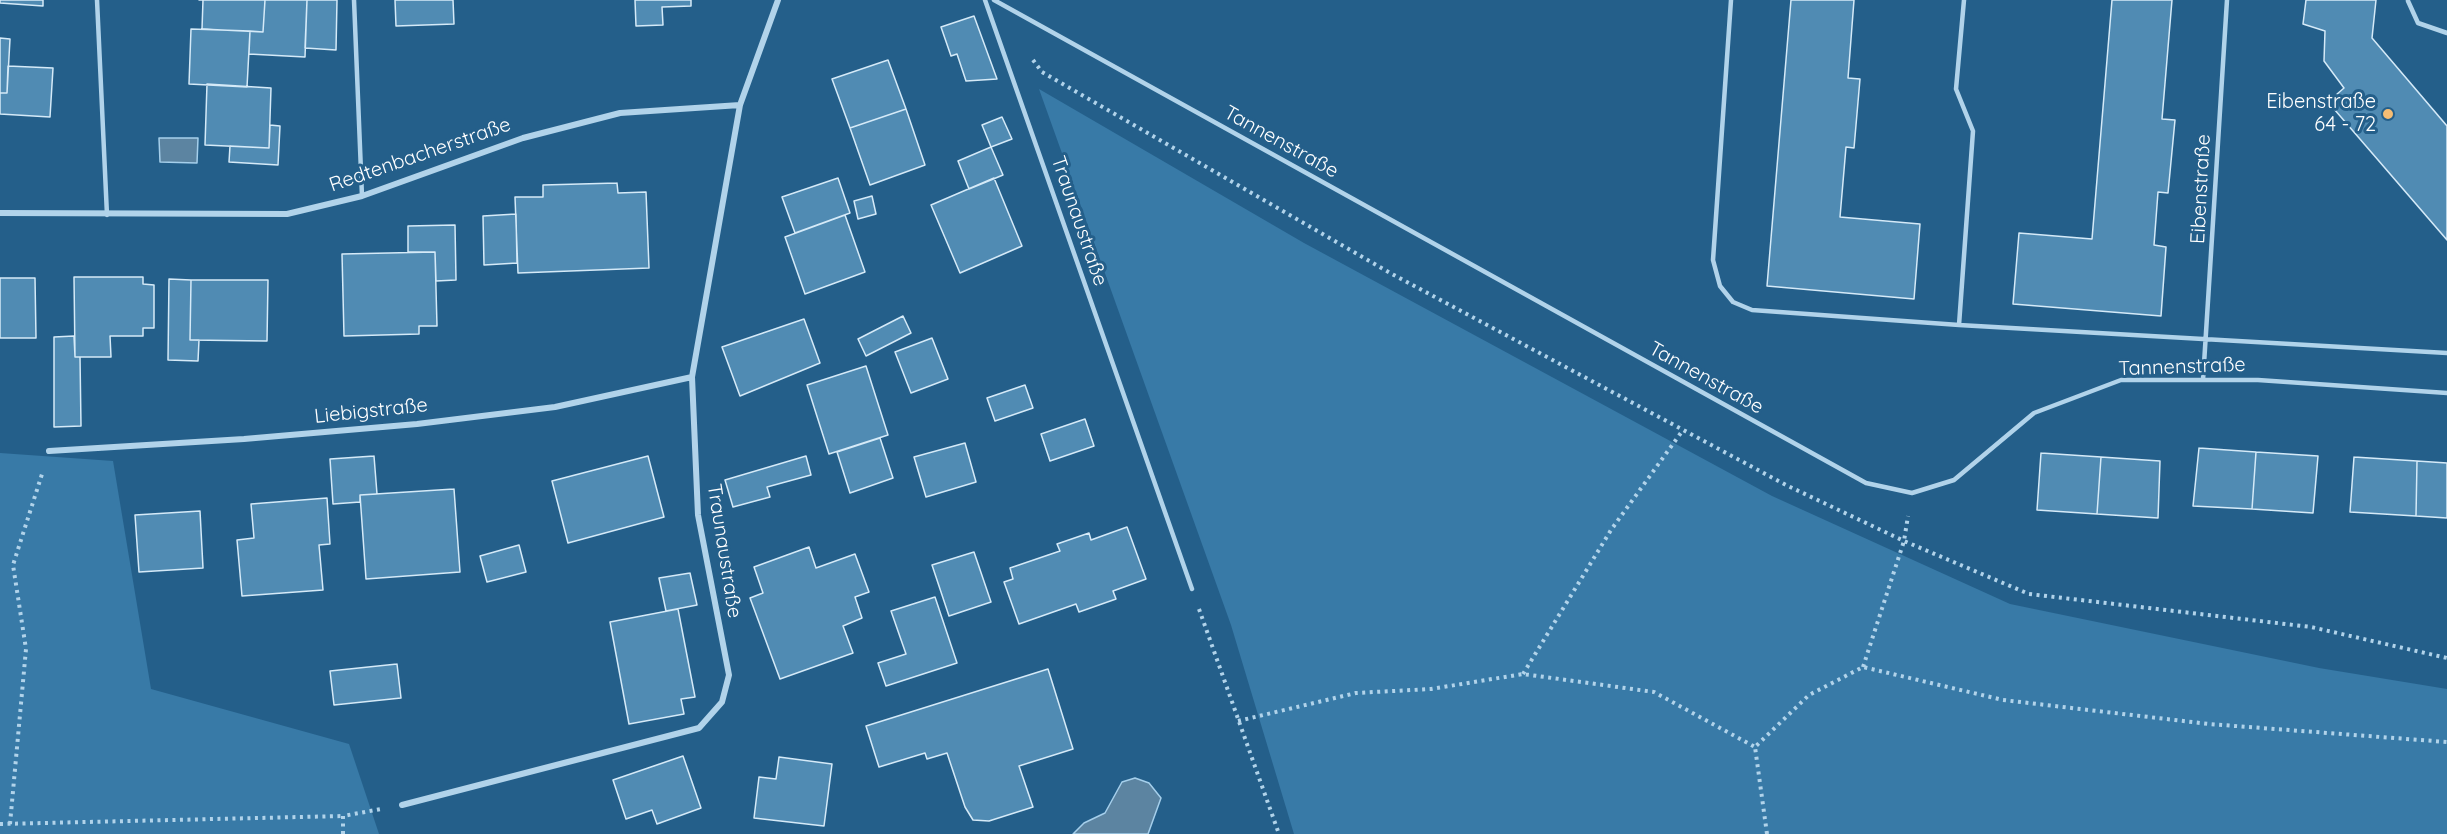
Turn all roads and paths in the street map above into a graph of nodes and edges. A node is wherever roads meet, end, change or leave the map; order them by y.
1 (97, 0) edge
2 (354, 0) edge
3 (778, 0) edge
4 (985, 0) edge
5 (994, 0) edge
6 (1731, 0) edge
7 (1964, 0) edge
8 (2227, 0) edge
9 (2408, 1) edge
10 (2447, 33) edge
11 (740, 105) junction
12 (362, 196) junction
13 (0, 213) edge
14 (107, 215) junction
15 (1959, 325) junction
16 (2207, 339) junction
17 (2447, 353) edge
18 (692, 377) junction
19 (2203, 380) junction
20 (2447, 393) edge
21 (1683, 430) dead end
22 (49, 451) joint
23 (1904, 541) dead end
24 (1192, 589) joint
25 (1863, 667) junction
26 (1522, 674) junction
27 (1238, 721) junction
28 (2447, 742) edge
29 (1755, 747) junction
30 (402, 805) joint
31 (343, 816) junction
32 (0, 824) edge
33 (10, 824) junction
34 (343, 834) edge
35 (1279, 834) edge
36 (1767, 834) edge

1 - 14 lane
2 - 12 lane
3 - 11 street, Traunaustraße
4 - 24 lane, Traunaustraße
5 - 19 lane, Tannenstraße
6 - 15 lane
7 - 15 lane
8 - 16 lane, Eibenstraße
9 - 10 lane
11 - 12 street, Redtenbacherstraße
11 - 18 street, Traunaustraße
12 - 14 street, Redtenbacherstraße
13 - 14 street, Redtenbacherstraße
15 - 16 lane
16 - 17 lane
16 - 19 lane, Eibenstraße
18 - 22 street, Liebigstraße
18 - 30 street, Traunaustraße
19 - 20 lane, Tannenstraße
21 - 26 path
22 - 33 path
23 - 25 path
24 - 27 path
25 - 28 path
25 - 29 path
26 - 27 path
26 - 29 path
27 - 35 path
29 - 36 path
30 - 31 path
31 - 33 path
31 - 34 path
32 - 33 path

